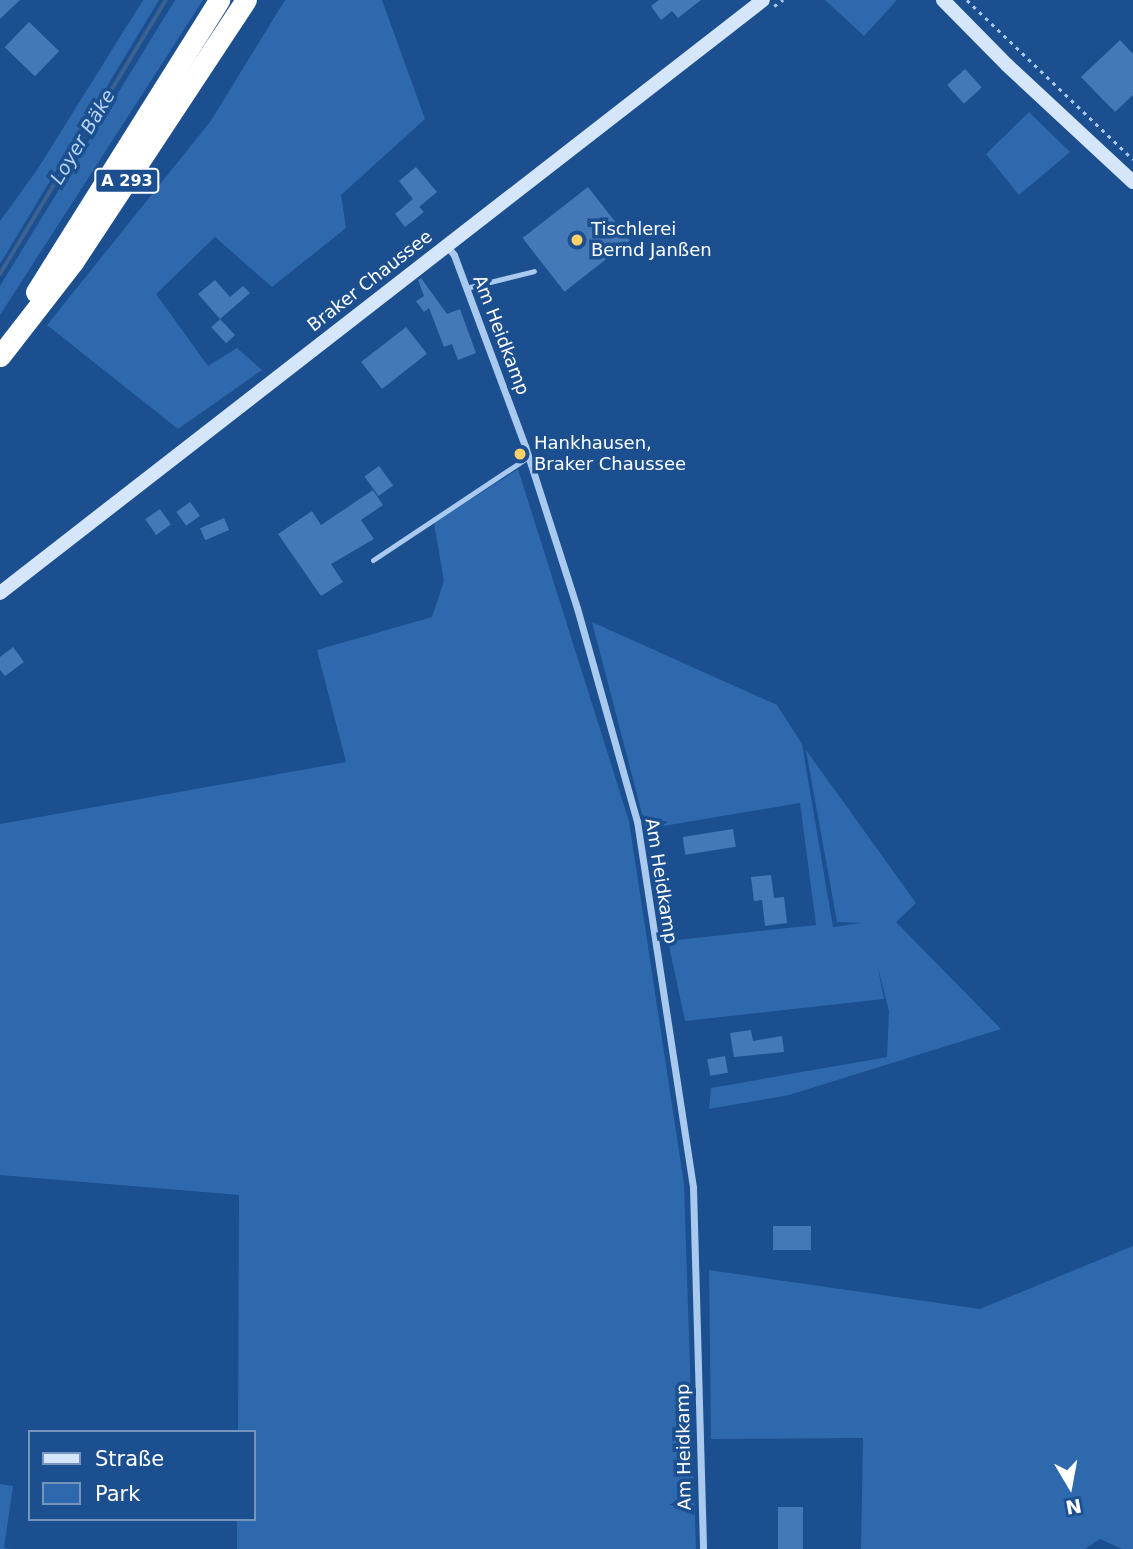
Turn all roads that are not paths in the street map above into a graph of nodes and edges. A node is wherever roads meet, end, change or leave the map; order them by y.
1 (219, 0) edge
2 (246, 0) edge
3 (763, 0) edge
4 (942, 0) edge
5 (1133, 182) edge
6 (446, 246) junction
7 (534, 271) dead end
8 (466, 288) junction
9 (0, 354) edge
10 (528, 457) junction
11 (373, 561) dead end
12 (0, 593) edge
13 (703, 1549) edge

1 - 9 highway, A 293
2 - 9 highway, A 293
3 - 6 street, Braker Chaussee
4 - 5 street
6 - 8 street, Am Heidkamp
6 - 12 street, Braker Chaussee
7 - 8 lane
8 - 10 street, Am Heidkamp
10 - 11 lane
10 - 13 street, Am Heidkamp

